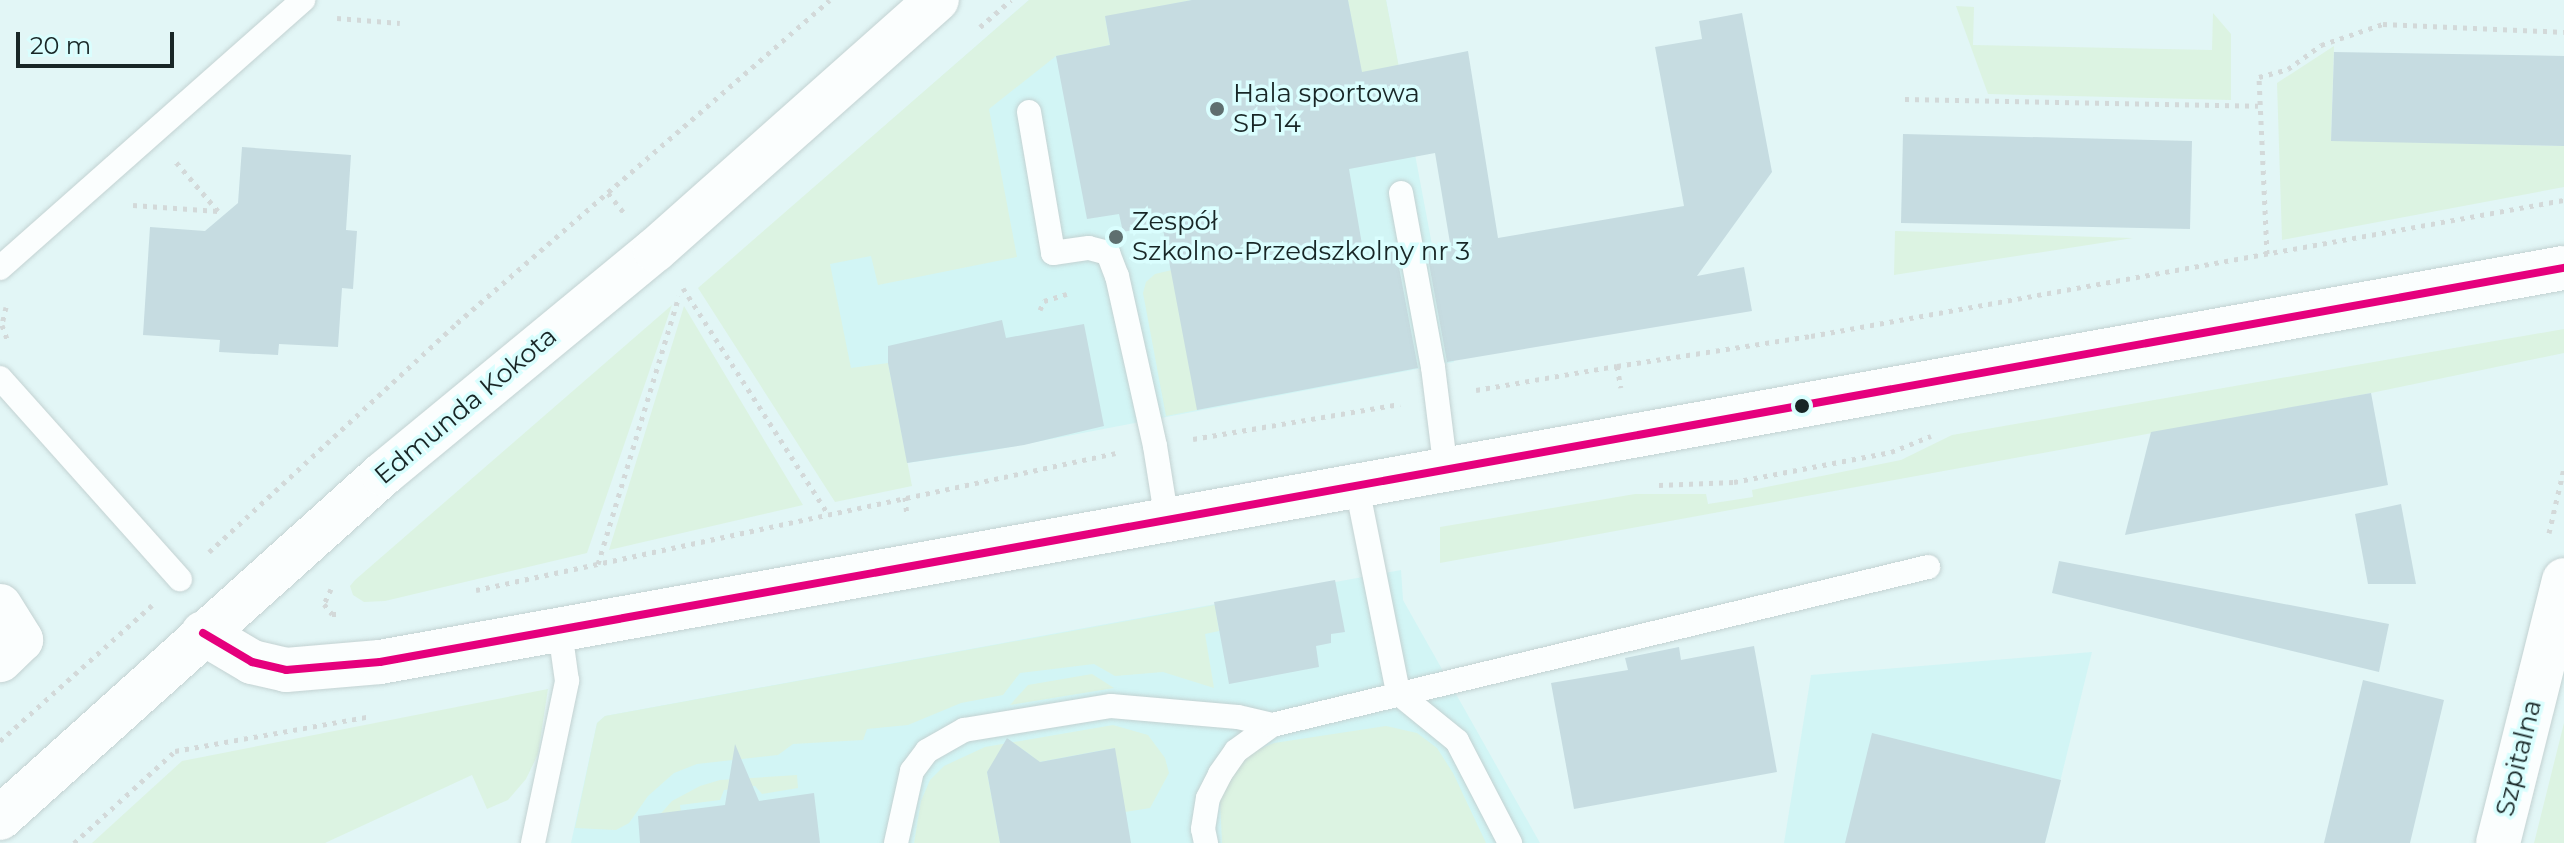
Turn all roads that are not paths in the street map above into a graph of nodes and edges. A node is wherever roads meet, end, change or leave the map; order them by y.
1 (303, 0) edge
2 (937, 0) edge
3 (1029, 112) dead end
4 (1401, 193) dead end
5 (0, 268) edge
6 (2564, 268) edge
7 (0, 378) edge
8 (1446, 471) junction
9 (1357, 487) junction
10 (1167, 521) junction
11 (1928, 567) dead end
12 (180, 579) road end
13 (2564, 580) edge
14 (0, 606) edge
15 (560, 631) junction
16 (203, 633) junction
17 (0, 660) edge
18 (1398, 693) junction
19 (1272, 725) junction
20 (0, 818) edge
21 (533, 843) edge
22 (896, 843) edge
23 (1206, 843) edge
24 (1510, 843) edge
25 (2498, 843) edge

1 - 5 lane
2 - 16 street, Edmunda Kokota
3 - 10 lane
4 - 8 lane
6 - 8 street
7 - 12 lane
8 - 9 street
9 - 10 street
9 - 18 lane
10 - 15 street
11 - 18 lane
13 - 25 street, Szpitalna
14 - 17 street
15 - 16 street
15 - 21 lane
16 - 20 street, Edmunda Kokota
18 - 19 lane
18 - 24 lane
19 - 22 lane
19 - 23 lane

